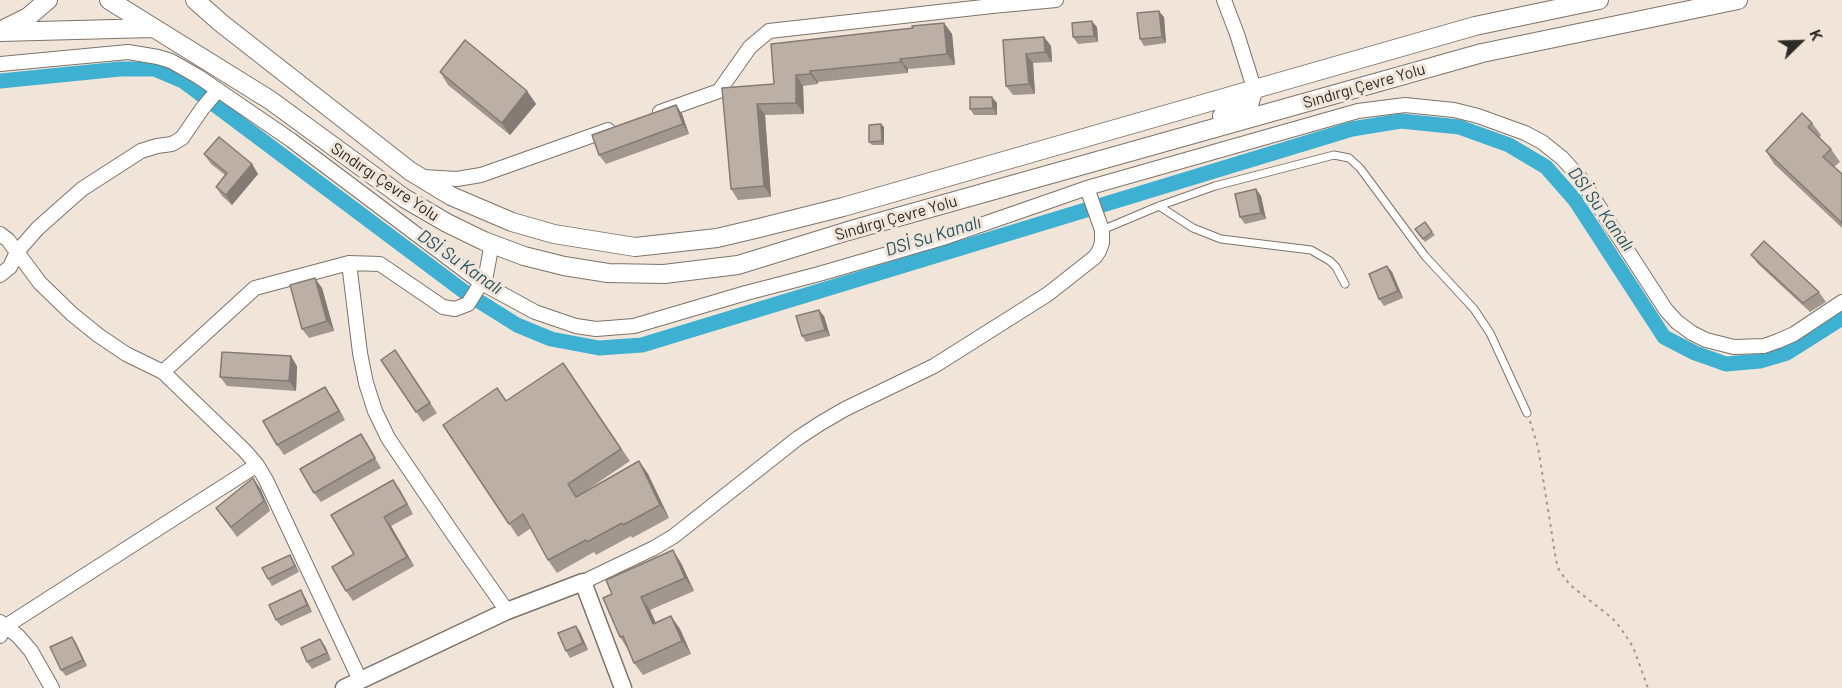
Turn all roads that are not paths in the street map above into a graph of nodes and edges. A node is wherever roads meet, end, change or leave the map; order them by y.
1 (48, 0) edge
2 (109, 0) edge
3 (195, 0) edge
4 (1056, 0) edge
5 (1224, 0) edge
6 (1599, 0) edge
7 (1738, 0) edge
8 (152, 28) junction
9 (0, 31) edge
10 (0, 64) edge
11 (1254, 88) junction
12 (215, 92) junction
13 (644, 118) edge
14 (622, 125) edge
15 (1136, 150) junction
16 (421, 177) junction
17 (1089, 194) junction
18 (1159, 206) junction
19 (1102, 230) junction
20 (0, 234) edge
21 (492, 243) junction
22 (17, 252) junction
23 (349, 262) junction
24 (0, 275) edge
25 (479, 284) junction
26 (1345, 284) dead end
27 (1842, 302) edge
28 (163, 372) junction
29 (1527, 413) road end
30 (256, 465) junction
31 (583, 582) junction
32 (0, 609) edge
33 (507, 610) junction
34 (2, 628) edge
35 (360, 680) junction
36 (52, 688) edge
37 (344, 688) edge
38 (623, 688) edge

1 - 9 main road
2 - 8 main road, Sındırgı Çevre Yolu
3 - 16 main road, Sındırgı Çevre Yolu
4 - 13 street
5 - 11 street
6 - 11 main road, Sındırgı Çevre Yolu
7 - 15 main road, Sındırgı Çevre Yolu
8 - 9 main road
8 - 21 main road, Sındırgı Çevre Yolu
10 - 12 street
11 - 15 main road
11 - 16 main road, Sındırgı Çevre Yolu
12 - 22 street
12 - 25 street
14 - 16 street
15 - 21 main road, Sındırgı Çevre Yolu
17 - 19 street
17 - 25 street
17 - 27 street
18 - 19 lane
18 - 26 lane
18 - 29 lane
19 - 31 street
20 - 22 street
21 - 25 street
22 - 24 street
22 - 28 street
23 - 25 street
23 - 28 street
23 - 33 street
28 - 30 street
30 - 34 street
30 - 35 street
31 - 33 street
31 - 38 street
32 - 34 street
33 - 35 street
34 - 36 street
35 - 37 street

